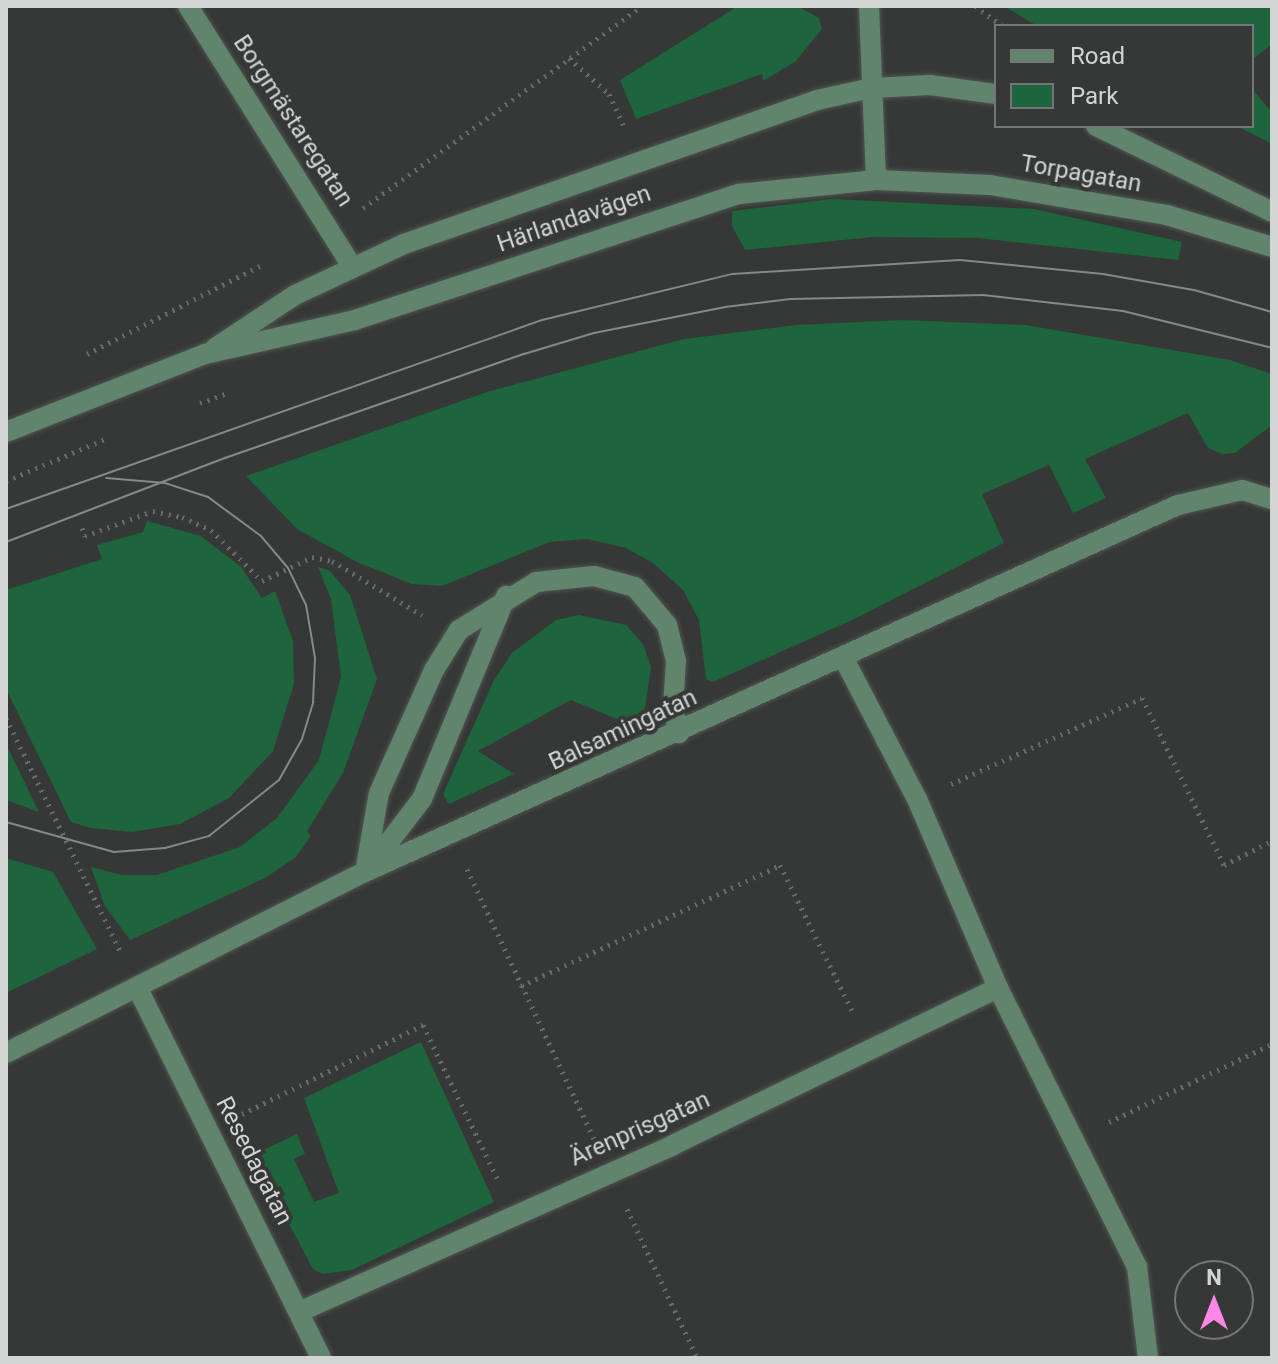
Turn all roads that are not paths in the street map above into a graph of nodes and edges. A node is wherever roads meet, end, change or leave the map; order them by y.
1 (188, 6) edge
2 (869, 6) edge
3 (872, 88) junction
4 (994, 94) edge
5 (1100, 128) edge
6 (876, 180) junction
7 (1272, 212) edge
8 (1272, 247) edge
9 (352, 266) junction
10 (205, 354) junction
11 (6, 432) edge
12 (1272, 499) edge
13 (506, 596) junction
14 (843, 657) junction
15 (679, 733) junction
16 (365, 872) junction
17 (998, 988) junction
18 (138, 989) junction
19 (6, 1053) edge
20 (301, 1311) junction
21 (321, 1358) edge
22 (1148, 1358) edge

1 - 9 street, Borgmästaregatan
2 - 3 street
3 - 4 street
3 - 6 street
3 - 9 street, Härlandavägen
5 - 7 street, Torpagatan
6 - 8 street, Torpagatan
6 - 10 street, Härlandavägen
9 - 10 street, Härlandavägen
10 - 11 street, Härlandavägen
12 - 14 street, Balsamingatan
13 - 15 street
13 - 16 street
13 - 16 street
14 - 15 street, Balsamingatan
14 - 17 street
15 - 16 street, Balsamingatan
16 - 18 street, Balsamingatan
17 - 20 street, Ärenprisgatan
17 - 22 street
18 - 19 street, Balsamingatan
18 - 20 street, Resedagatan
20 - 21 street, Resedagatan

